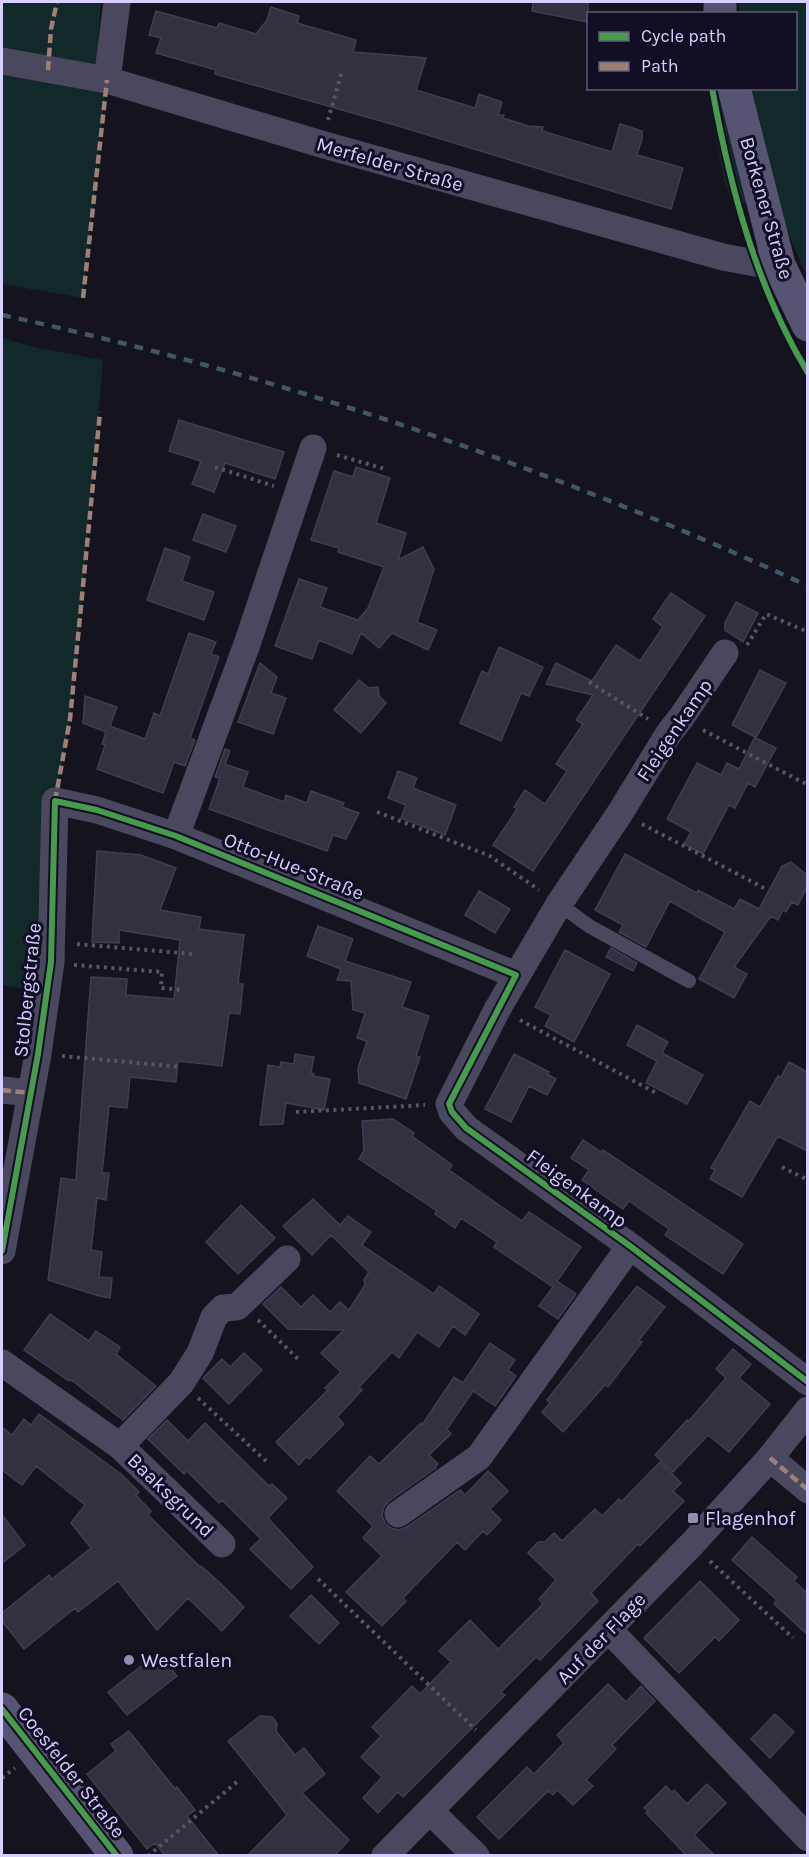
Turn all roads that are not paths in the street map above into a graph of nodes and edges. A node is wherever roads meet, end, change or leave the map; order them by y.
1 (117, 2) edge
2 (2, 62) edge
3 (107, 81) junction
4 (735, 90) edge
5 (779, 265) junction
6 (807, 325) edge
7 (312, 448) road end
8 (725, 654) road end
9 (55, 801) joint
10 (176, 836) junction
11 (559, 904) junction
12 (516, 975) junction
13 (689, 981) dead end
14 (2, 1090) edge
15 (31, 1093) junction
16 (630, 1246) junction
17 (2, 1251) edge
18 (287, 1258) dead end
19 (2, 1363) edge
20 (807, 1382) edge
21 (807, 1410) edge
22 (120, 1446) junction
23 (770, 1458) junction
24 (807, 1490) edge
25 (398, 1514) dead end
26 (222, 1544) dead end
27 (609, 1630) junction
28 (2, 1709) edge
29 (430, 1811) junction
30 (807, 1838) edge
31 (117, 1856) edge
32 (385, 1856) edge
33 (476, 1856) edge

1 - 3 street
2 - 3 street, Merfelder Straße
3 - 5 street, Merfelder Straße
4 - 5 street, Borkener Straße
5 - 6 street, Borkener Straße
7 - 10 street
8 - 11 street, Fleigenkamp
9 - 10 street, Otto-Hue-Straße
9 - 15 street, Stolbergstraße
10 - 12 street, Otto-Hue-Straße
11 - 12 street, Fleigenkamp
11 - 13 lane
12 - 16 street, Fleigenkamp
14 - 15 street
15 - 17 street, Stolbergstraße
16 - 20 street, Fleigenkamp
16 - 25 street, Fleigenkamp
18 - 22 street, Baaksgrund
19 - 22 street, Baaksgrund
21 - 23 street, Auf der Flage
22 - 26 street, Baaksgrund
23 - 24 street
23 - 27 street, Auf der Flage
27 - 29 street, Auf der Flage
27 - 30 street
28 - 31 street, Coesfelder Straße
29 - 32 street, Auf der Flage
29 - 33 street

